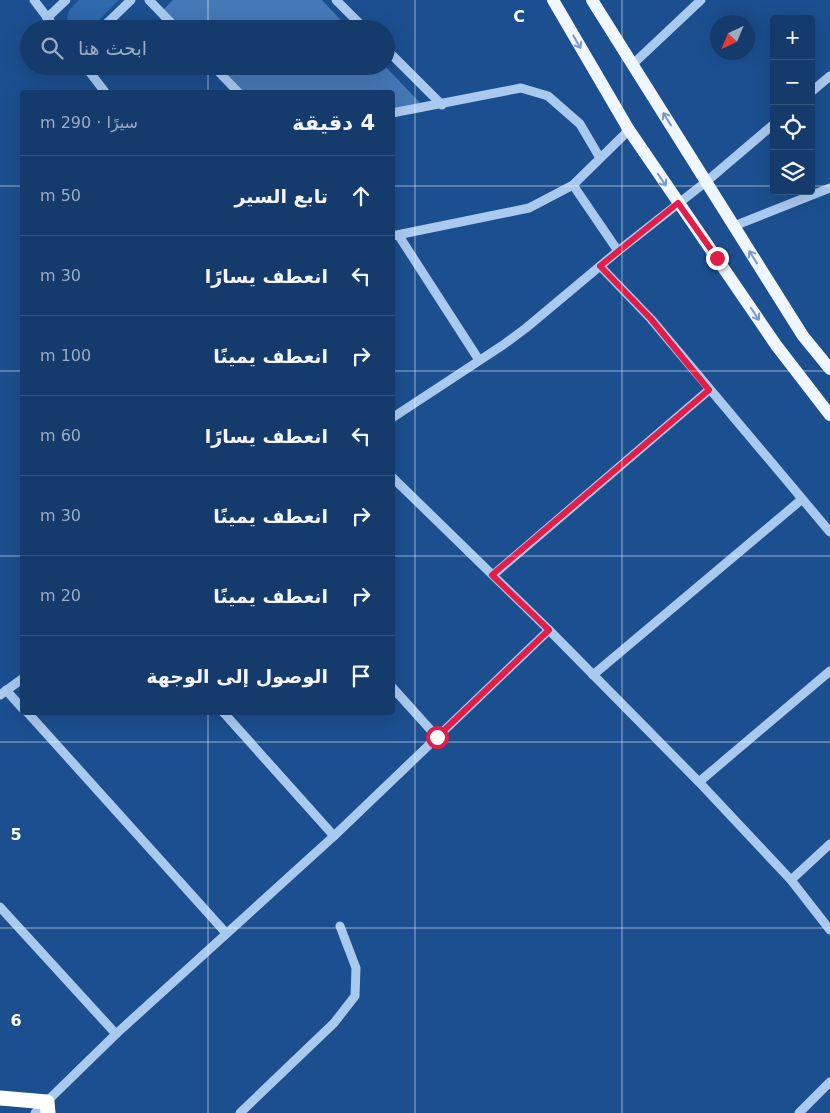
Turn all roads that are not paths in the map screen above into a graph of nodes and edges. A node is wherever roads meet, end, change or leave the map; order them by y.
1 (34, 0) edge
2 (66, 0) edge
3 (131, 0) edge
4 (149, 0) edge
5 (336, 0) edge
6 (553, 0) edge
7 (592, 0) edge
8 (701, 0) edge
9 (47, 18) joint
10 (111, 20) edge
11 (168, 20) edge
12 (357, 20) edge
13 (395, 58) edge
14 (633, 64) junction
15 (92, 75) edge
16 (222, 75) edge
17 (830, 76) edge
18 (815, 89) edge
19 (103, 90) edge
20 (236, 90) edge
21 (442, 104) junction
22 (395, 112) edge
23 (770, 127) edge
24 (629, 130) junction
25 (600, 158) junction
26 (707, 181) junction
27 (573, 185) junction
28 (830, 188) edge
29 (678, 203) junction
30 (734, 226) junction
31 (396, 236) edge
32 (618, 251) junction
33 (600, 266) junction
34 (479, 360) junction
35 (830, 369) edge
36 (709, 390) junction
37 (830, 415) edge
38 (395, 416) edge
39 (395, 480) edge
40 (802, 500) junction
41 (830, 532) edge
42 (492, 575) junction
43 (549, 630) junction
44 (830, 671) edge
45 (593, 675) junction
46 (20, 680) edge
47 (395, 689) edge
48 (3, 692) edge
49 (20, 706) edge
50 (29, 715) edge
51 (226, 715) edge
52 (437, 737) junction
53 (699, 782) junction
54 (334, 836) junction
55 (830, 844) edge
56 (792, 880) junction
57 (0, 907) edge
58 (340, 926) dead end
59 (830, 930) edge
60 (226, 933) junction
61 (116, 1034) junction
62 (830, 1082) edge
63 (0, 1098) edge
64 (47, 1108) edge
65 (35, 1113) edge
66 (240, 1113) edge
67 (799, 1113) edge

1 - 9 street
2 - 9 street
3 - 10 street
4 - 11 street
5 - 12 street
6 -> 24 main road
7 - 14 main road
8 - 14 street
13 - 21 street
26 -> 14 main road
15 - 19 street
16 - 20 street
17 - 18 street
21 - 22 street
21 - 25 street
23 - 26 street
24 - 25 street
24 -> 29 main road
25 - 27 street
26 - 29 street
26 - 30 main road
27 - 31 street
27 - 32 street
28 - 30 street
29 - 32 street
29 -> 37 main road
35 -> 30 main road
31 - 34 street
32 - 33 street
33 - 34 street
33 - 36 street
34 - 38 street
36 - 40 street
36 - 42 street
39 - 42 street
40 - 41 street
40 - 45 street
42 - 43 street
43 - 45 street
43 - 52 street
44 - 53 street
45 - 53 street
46 - 48 street
47 - 52 street
48 - 49 street
50 - 60 street
51 - 54 street
52 - 54 street
53 - 56 street
54 - 60 street
55 - 56 street
56 - 59 street
57 - 61 street
58 - 66 street
60 - 61 street
61 - 64 street
62 - 67 street
63 - 64 highway
64 - 65 street

